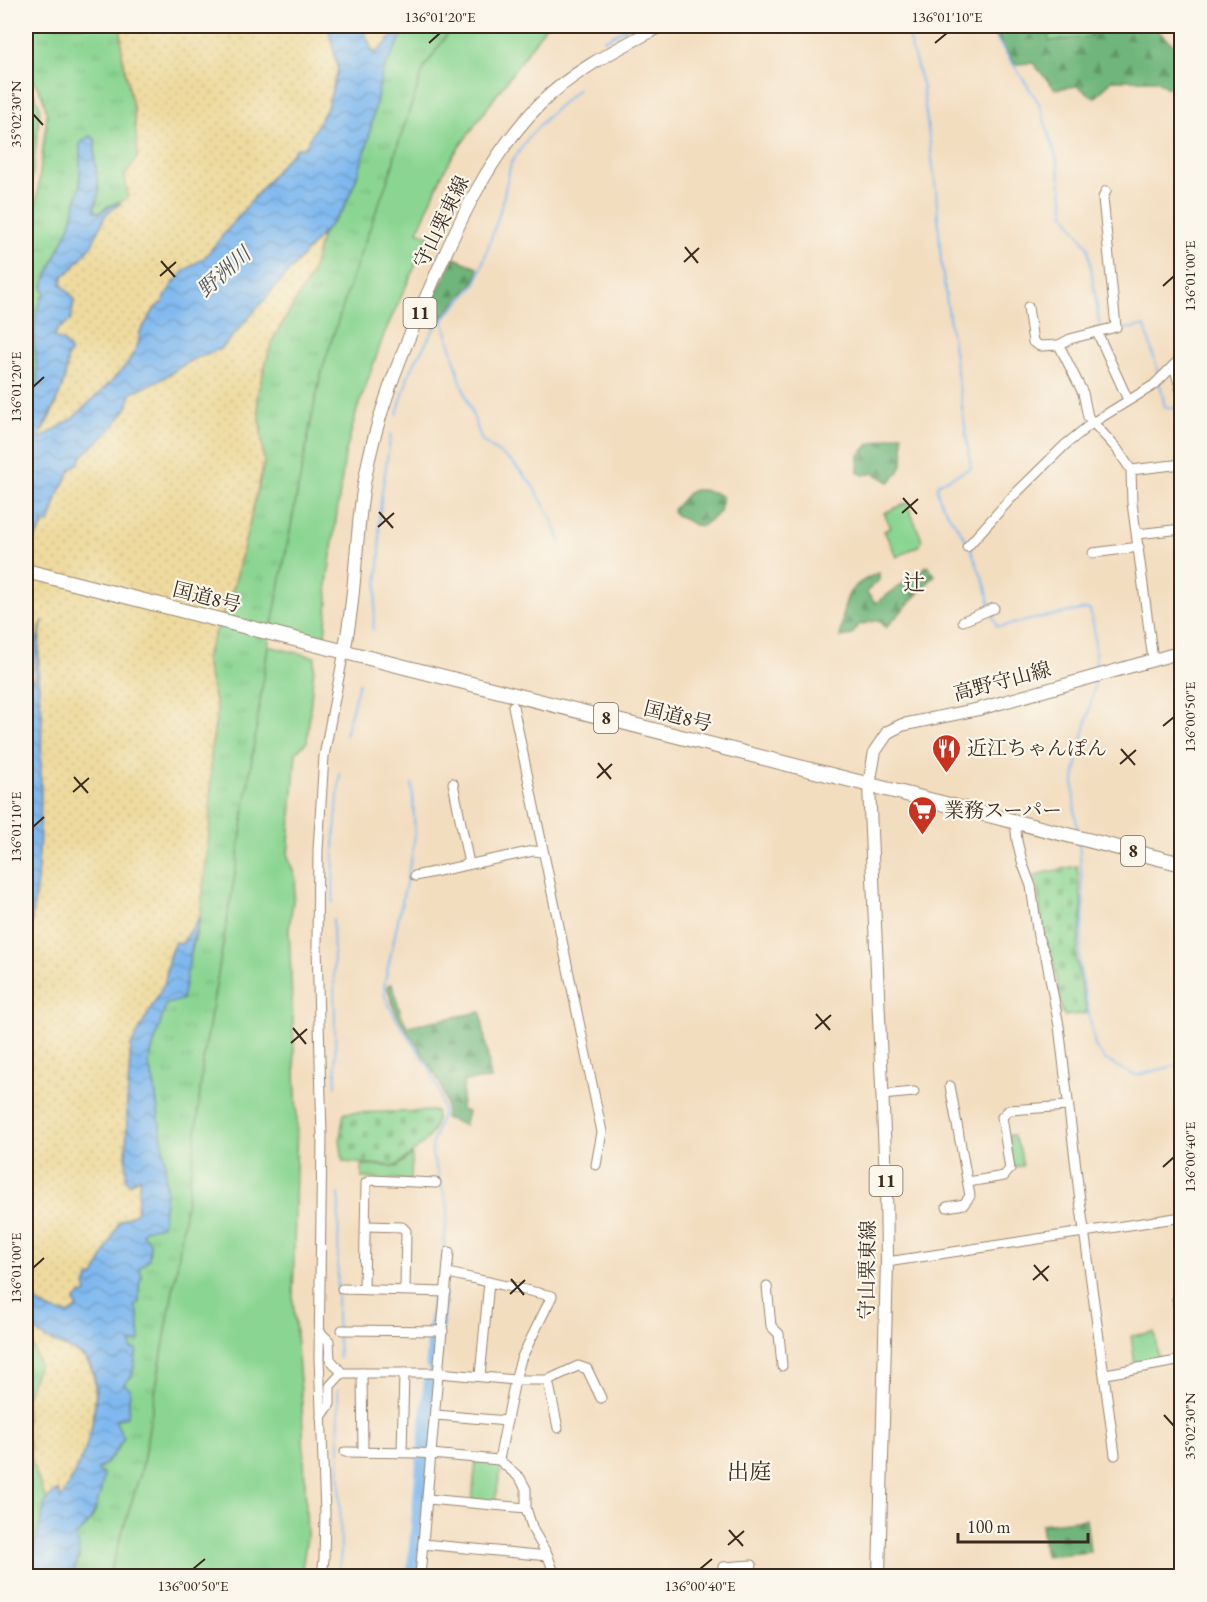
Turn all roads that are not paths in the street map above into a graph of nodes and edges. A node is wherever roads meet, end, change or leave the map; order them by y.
1 (661, 26) edge
2 (1106, 191) dead end
3 (1028, 308) dead end
4 (1097, 332) junction
5 (1059, 345) junction
6 (1182, 357) edge
7 (1174, 365) junction
8 (1182, 395) edge
9 (1128, 400) junction
10 (1092, 423) junction
11 (1182, 464) edge
12 (1131, 470) junction
13 (1182, 529) edge
14 (1137, 534) junction
15 (969, 544) dead end
16 (1139, 548) junction
17 (1093, 554) dead end
18 (26, 572) edge
19 (991, 608) dead end
20 (963, 621) dead end
21 (344, 651) junction
22 (1182, 652) edge
23 (1154, 660) junction
24 (513, 706) dead end
25 (453, 783) dead end
26 (869, 785) junction
27 (1015, 821) junction
28 (543, 852) junction
29 (469, 864) junction
30 (1182, 864) edge
31 (415, 876) dead end
32 (950, 1086) dead end
33 (914, 1092) dead end
34 (882, 1095) junction
35 (1068, 1106) junction
36 (597, 1165) dead end
37 (968, 1182) junction
38 (436, 1183) dead end
39 (947, 1207) dead end
40 (1182, 1217) edge
41 (366, 1226) junction
42 (1084, 1232) junction
43 (449, 1252) dead end
44 (887, 1262) junction
45 (448, 1273) junction
46 (489, 1282) junction
47 (767, 1286) dead end
48 (342, 1289) dead end
49 (364, 1289) junction
50 (405, 1290) junction
51 (446, 1292) junction
52 (1177, 1299) dead end
53 (342, 1330) dead end
54 (1182, 1330) edge
55 (319, 1331) junction
56 (443, 1331) junction
57 (1182, 1360) edge
58 (782, 1366) dead end
59 (342, 1373) junction
60 (362, 1373) junction
61 (404, 1373) junction
62 (439, 1373) junction
63 (1106, 1374) junction
64 (480, 1376) junction
65 (514, 1380) junction
66 (548, 1380) junction
67 (602, 1398) dead end
68 (436, 1414) junction
69 (321, 1417) junction
70 (507, 1421) junction
71 (558, 1428) dead end
72 (345, 1452) dead end
73 (363, 1452) junction
74 (402, 1452) junction
75 (431, 1454) junction
76 (1116, 1455) dead end
77 (499, 1460) junction
78 (428, 1499) junction
79 (526, 1508) junction
80 (423, 1544) junction
81 (548, 1556) junction
82 (752, 1565) dead end
83 (322, 1576) edge
84 (420, 1576) edge
85 (555, 1576) edge
86 (720, 1576) edge
87 (879, 1576) edge

1 - 21 main road, 守山栗東線 / 11
2 - 4 street
3 - 5 street
4 - 5 street
4 - 9 street
5 - 10 street
6 - 7 street
7 - 8 street
7 - 9 street
9 - 10 street
10 - 12 street
10 - 15 street
11 - 12 street
12 - 14 street
13 - 14 street
14 - 16 street
16 - 17 street
16 - 23 street
18 - 21 highway, 国道8号 / 8
19 - 20 street
21 - 26 highway, 国道8号 / 8
21 - 55 street
22 - 23 main road, 高野守山線
23 - 26 main road, 高野守山線
24 - 28 street
25 - 29 street
26 - 27 highway, 国道8号 / 8
26 - 34 main road, 守山栗東線 / 11
27 - 30 highway, 国道8号 / 8
27 - 35 street
28 - 29 street
28 - 36 street
29 - 31 street
32 - 37 street
33 - 34 street
34 - 44 main road, 守山栗東線 / 11
35 - 37 street
35 - 42 street
37 - 39 street
38 - 41 street
40 - 42 street
41 - 49 street
41 - 50 street
42 - 44 street
42 - 63 street
43 - 45 street
44 - 87 main road, 守山栗東線 / 11
45 - 46 street
45 - 51 street
46 - 64 street
46 - 65 street
47 - 58 street
48 - 49 street
49 - 50 street
50 - 51 street
51 - 56 street
52 - 54 street
53 - 56 street
55 - 59 street
55 - 69 street
56 - 62 street
57 - 63 street
59 - 60 street
59 - 69 street
60 - 61 street
60 - 73 street
61 - 62 street
61 - 74 street
62 - 64 street
62 - 68 street
63 - 76 street
64 - 65 street
65 - 66 street
65 - 70 street
66 - 67 street
66 - 71 street
68 - 70 street
68 - 75 street
69 - 83 street
70 - 77 street
72 - 73 street
73 - 74 street
74 - 75 street
75 - 77 street
75 - 78 street
77 - 79 street
78 - 79 street
78 - 80 street
79 - 81 street
80 - 81 street
80 - 84 street
81 - 85 street
82 - 86 street

